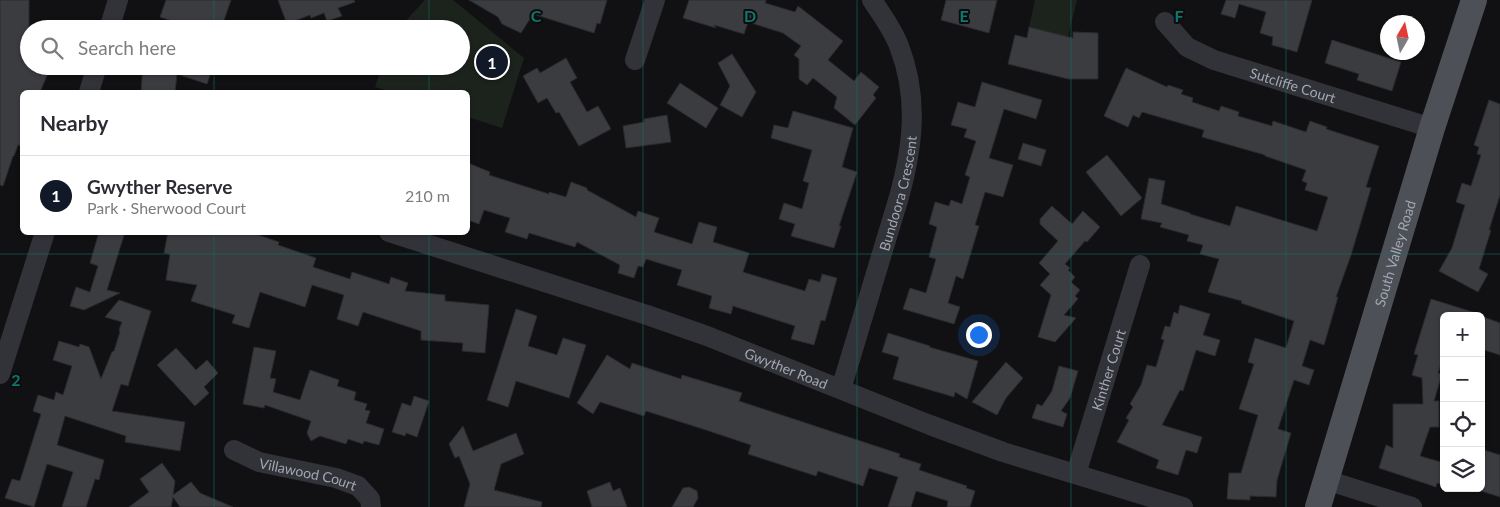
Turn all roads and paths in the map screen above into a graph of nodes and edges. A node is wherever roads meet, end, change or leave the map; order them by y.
1 (118, 0) edge
2 (655, 0) edge
3 (872, 0) edge
4 (1474, 0) edge
5 (112, 20) edge
6 (1165, 22) dead end
7 (635, 60) dead end
8 (94, 75) edge
9 (90, 90) edge
10 (1432, 128) junction
11 (43, 235) edge
12 (398, 235) edge
13 (1140, 265) dead end
14 (0, 371) edge
15 (841, 389) junction
16 (234, 450) dead end
17 (1076, 474) junction
18 (1326, 480) junction
19 (371, 507) edge
20 (1183, 507) edge
21 (1318, 507) edge
22 (1412, 507) edge

1 - 5 street
2 - 7 street
3 - 15 street, Bundoora Crescent
4 - 10 main road, South Valley Road
6 - 10 street, Sutcliffe Court
8 - 9 street
10 - 18 main road, South Valley Road
11 - 14 street
12 - 15 street, Gwyther Road
13 - 17 street, Kinther Court
15 - 17 street, Gwyther Road
16 - 19 street, Villawood Court
17 - 20 street, Gwyther Road
18 - 21 main road, South Valley Road
18 - 22 street

